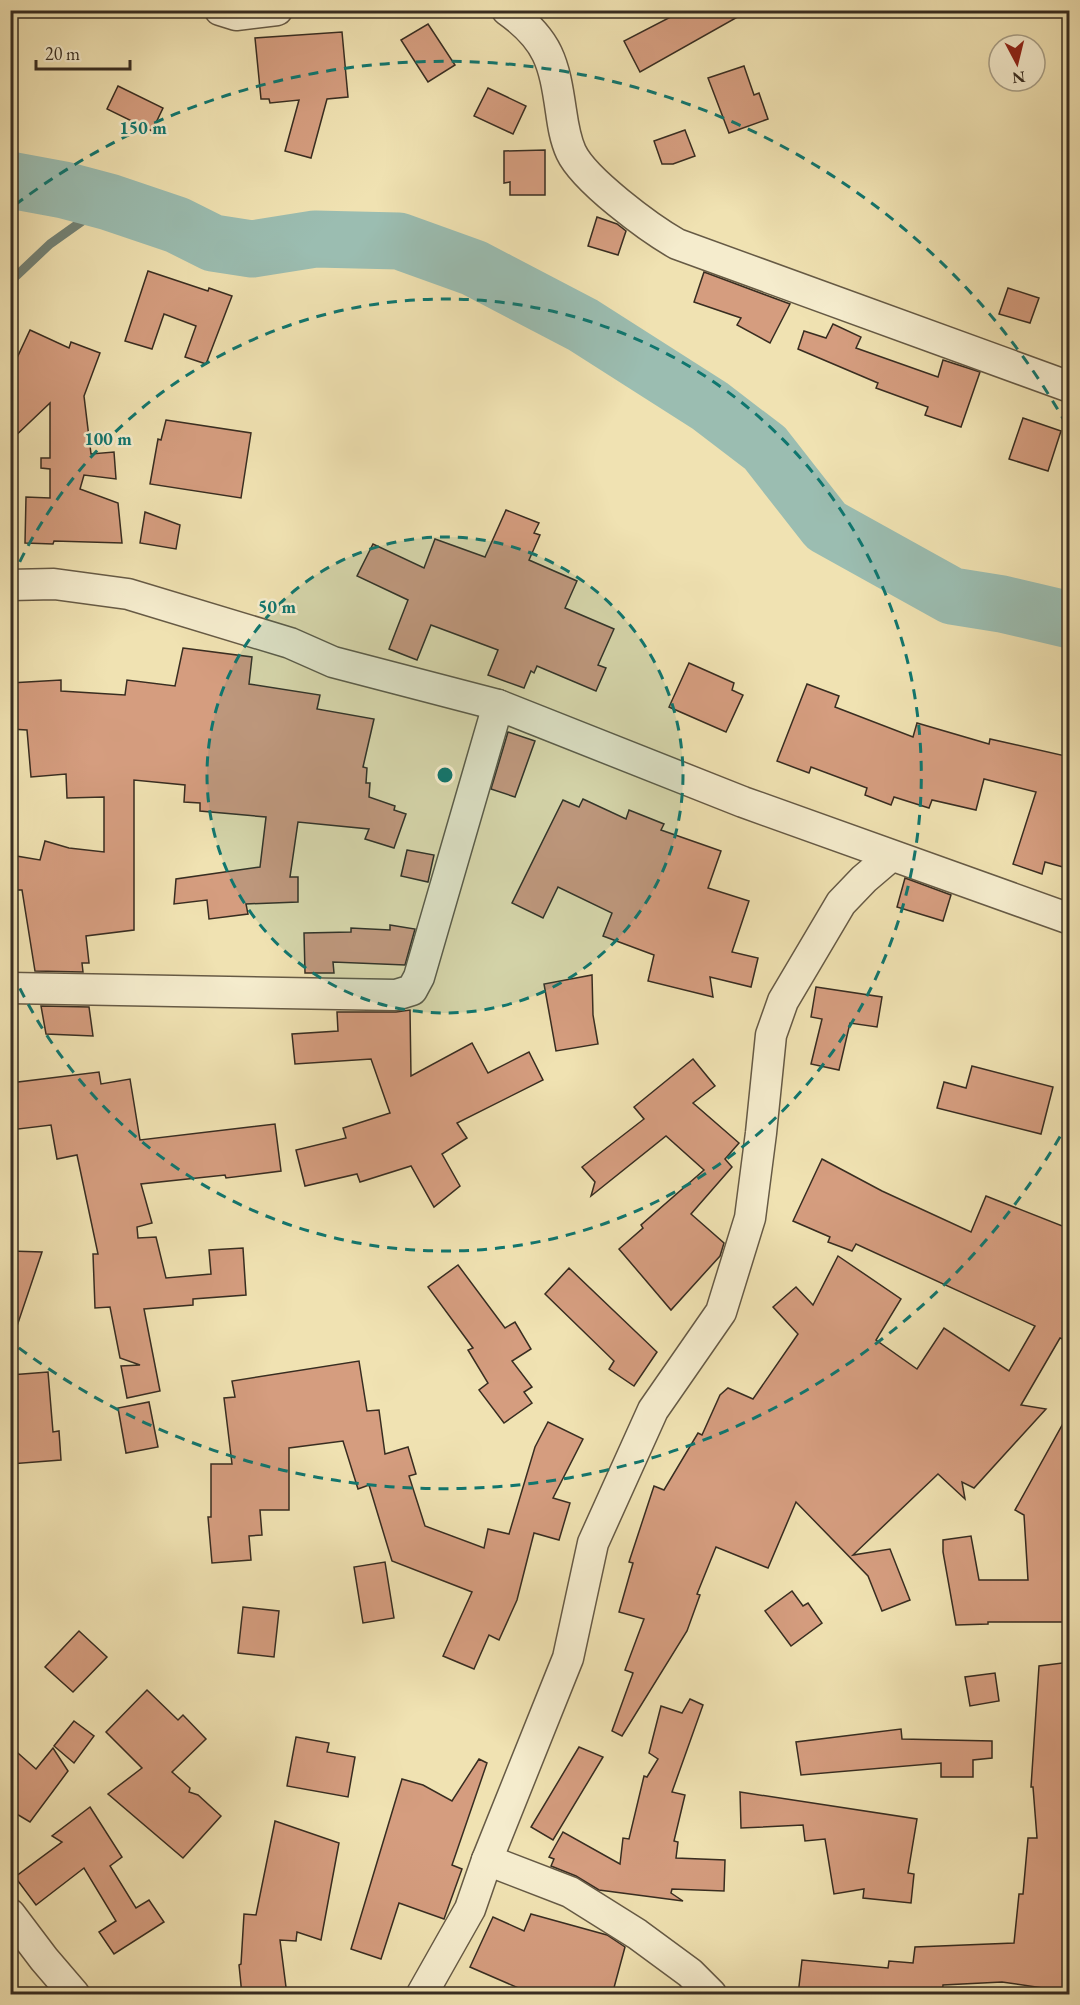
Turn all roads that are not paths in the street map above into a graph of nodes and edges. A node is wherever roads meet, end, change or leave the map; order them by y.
1 (220, 10) edge
2 (277, 10) edge
3 (520, 13) edge
4 (1070, 387) edge
5 (10, 585) edge
6 (498, 705) junction
7 (891, 856) junction
8 (1070, 919) edge
9 (10, 988) edge
10 (487, 1860) junction
11 (10, 1914) edge
12 (74, 1995) edge
13 (422, 1995) edge
14 (711, 1995) edge

1 - 2 street
3 - 4 street
5 - 6 street
6 - 7 street
6 - 9 street
7 - 8 street
7 - 10 street
10 - 13 street
10 - 14 street
11 - 12 street

